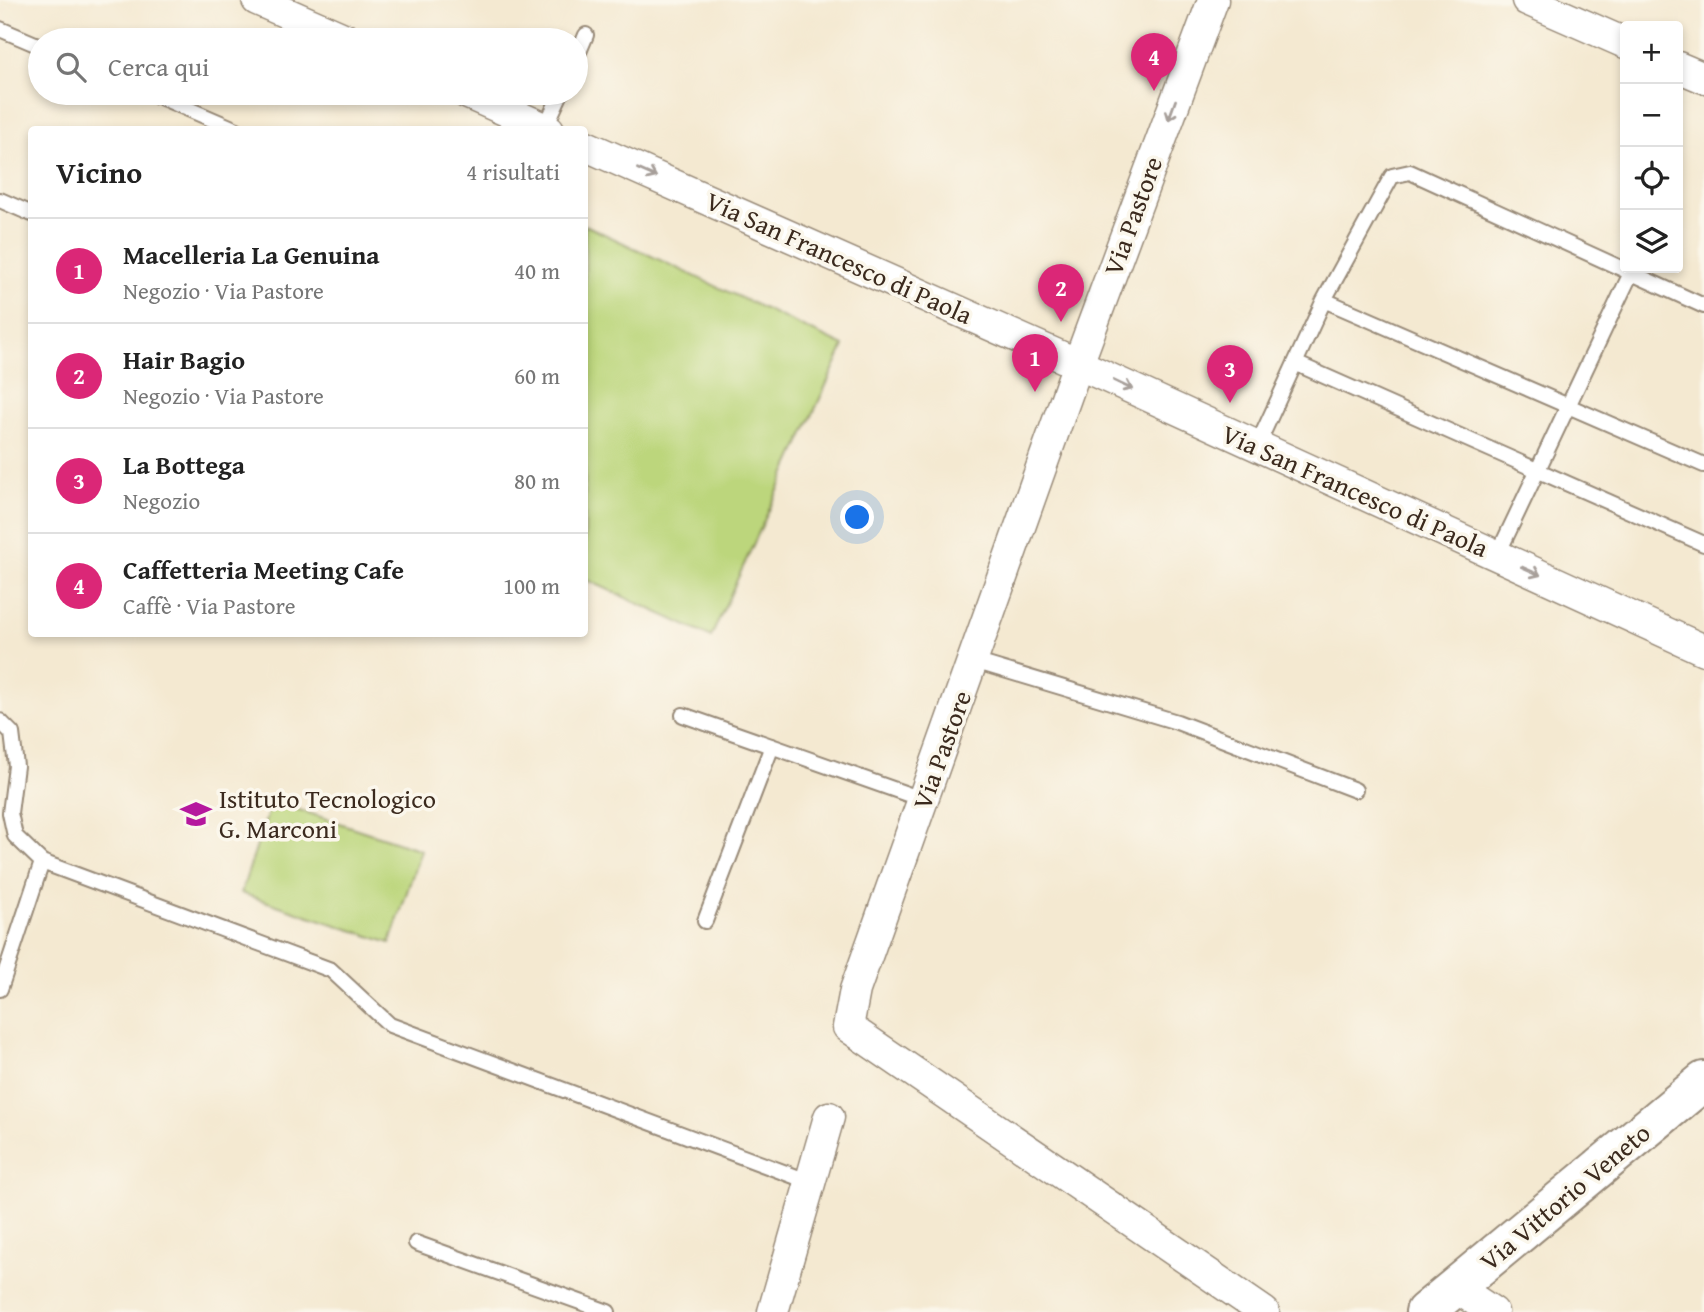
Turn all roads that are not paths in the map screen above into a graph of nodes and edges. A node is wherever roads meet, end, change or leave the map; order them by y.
1 (257, 0) edge
2 (1213, 0) edge
3 (1527, 0) edge
4 (321, 28) edge
5 (0, 29) edge
6 (28, 41) edge
7 (1620, 41) edge
8 (1683, 69) edge
9 (1704, 78) edge
10 (178, 105) edge
11 (493, 105) edge
12 (556, 105) edge
13 (228, 126) edge
14 (539, 126) edge
15 (547, 126) edge
16 (588, 147) edge
17 (0, 200) edge
18 (28, 212) edge
19 (1620, 268) edge
20 (1631, 273) joint
21 (1324, 300) junction
22 (1704, 306) edge
23 (1295, 363) junction
24 (1078, 365) junction
25 (1568, 406) junction
26 (1257, 446) junction
27 (1704, 465) edge
28 (1538, 470) junction
29 (1704, 544) edge
30 (1497, 556) junction
31 (1703, 648) edge
32 (974, 661) junction
33 (683, 715) dead end
34 (0, 721) edge
35 (772, 746) junction
36 (1355, 790) dead end
37 (924, 800) junction
38 (42, 863) junction
39 (705, 921) dead end
40 (0, 989) edge
41 (1704, 1081) edge
42 (829, 1117) dead end
43 (810, 1182) junction
44 (416, 1243) dead end
45 (1455, 1287) junction
46 (608, 1312) edge
47 (773, 1312) edge
48 (1264, 1312) edge
49 (1425, 1312) edge
50 (1493, 1312) edge

1 - 4 street
2 -> 24 street, Via Pastore
3 - 7 street
5 - 6 lane
8 - 9 street
10 - 13 lane
11 - 14 street
12 - 15 lane
16 -> 24 street, Via San Francesco di Paola
17 - 18 lane
19 - 21 lane
20 - 22 lane
20 - 25 lane
21 - 23 lane
21 - 25 lane
23 - 26 lane
23 - 28 lane
24 -> 26 street, Via San Francesco di Paola
24 - 32 street, Via Pastore
25 - 27 lane
25 - 28 lane
26 - 30 street, Via San Francesco di Paola
28 - 29 lane
28 - 30 lane
30 -> 31 street, Via San Francesco di Paola
32 - 36 lane
32 - 37 street, Via Pastore
33 - 35 lane
34 - 38 lane
35 - 37 lane
35 - 39 lane
37 - 48 street, Via Pastore
38 - 40 lane
38 - 43 lane
41 - 45 main road, Via Vittorio Veneto
42 - 43 street
43 - 47 street
44 - 46 lane
45 - 49 main road, Via Vittorio Veneto
45 - 50 street

